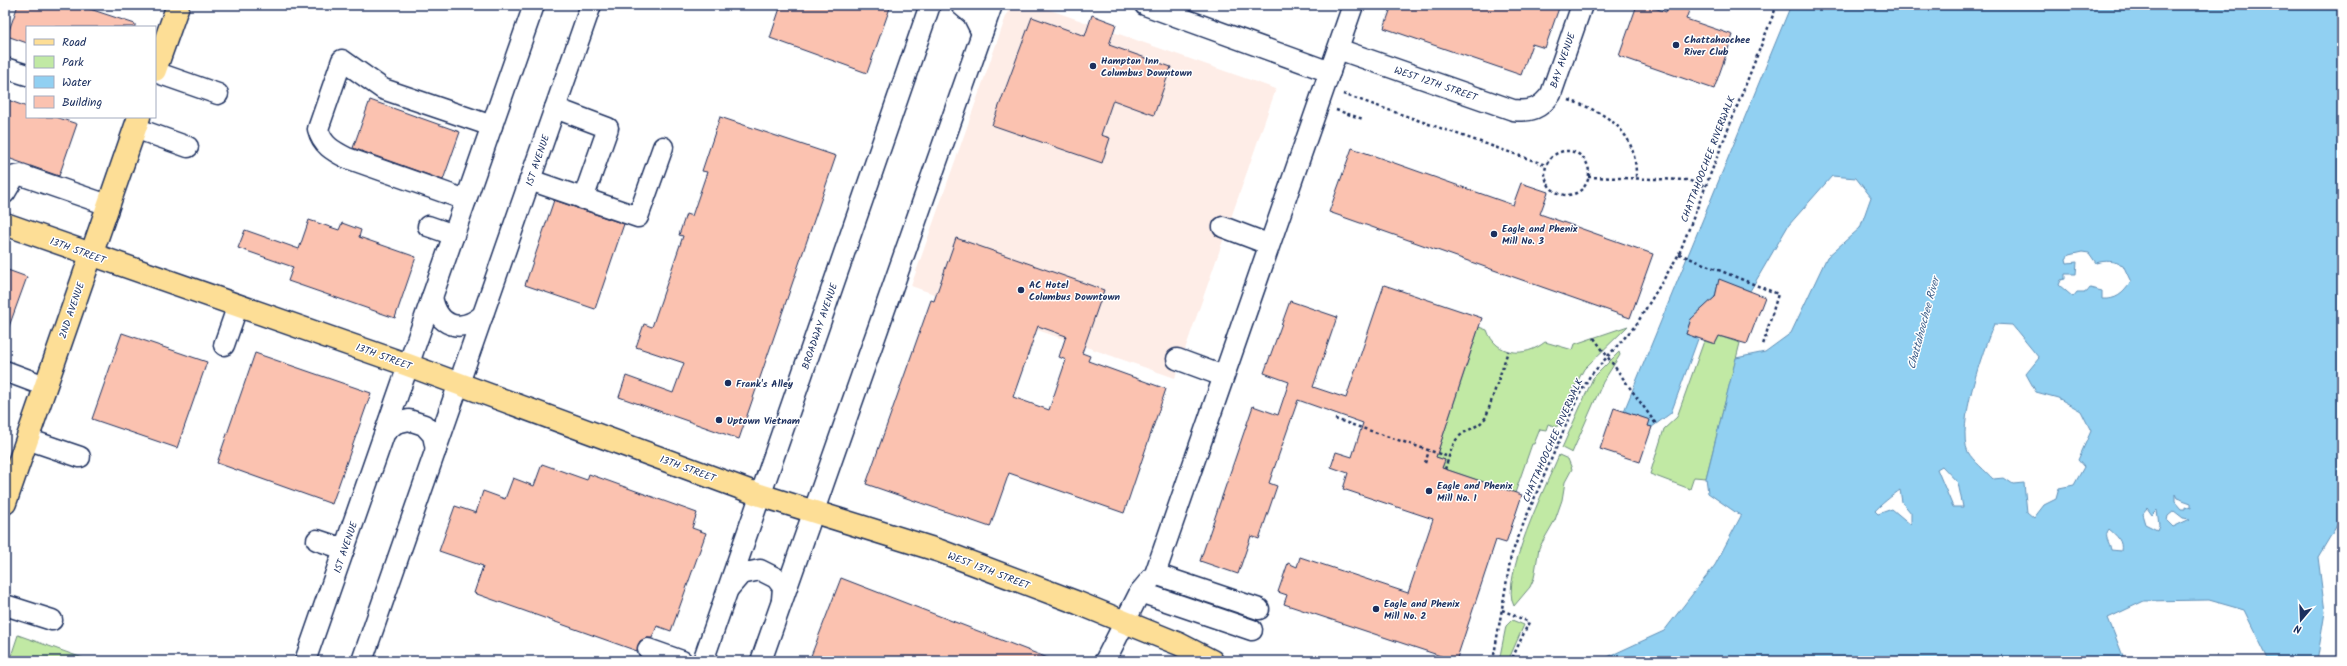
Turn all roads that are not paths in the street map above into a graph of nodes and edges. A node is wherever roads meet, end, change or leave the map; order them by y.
1 (534, 5) edge
2 (591, 5) edge
3 (961, 5) edge
4 (992, 5) edge
5 (1145, 5) edge
6 (1353, 5) edge
7 (1582, 5) edge
8 (173, 7) edge
9 (934, 8) edge
10 (982, 33) junction
11 (1338, 49) junction
12 (156, 67) edge
13 (5, 68) edge
14 (156, 71) edge
15 (26, 75) edge
16 (1324, 88) junction
17 (218, 94) dead end
18 (555, 108) junction
19 (1534, 110) joint
20 (137, 123) edge
21 (492, 126) junction
22 (188, 147) dead end
23 (663, 147) dead end
24 (530, 180) junction
25 (5, 193) edge
26 (583, 198) junction
27 (466, 200) junction
28 (108, 204) junction
29 (5, 224) edge
30 (428, 226) dead end
31 (1222, 227) dead end
32 (454, 235) junction
33 (1268, 244) junction
34 (90, 255) junction
35 (432, 297) junction
36 (238, 305) junction
37 (483, 315) junction
38 (224, 345) dead end
39 (1177, 359) dead end
40 (408, 365) junction
41 (5, 372) edge
42 (1223, 376) junction
43 (459, 384) junction
44 (45, 386) junction
45 (385, 432) junction
46 (27, 439) junction
47 (436, 450) junction
48 (80, 457) dead end
49 (760, 495) junction
50 (5, 503) edge
51 (814, 512) junction
52 (317, 540) dead end
53 (344, 549) junction
54 (1155, 574) junction
55 (727, 591) junction
56 (1140, 592) junction
57 (782, 600) junction
58 (5, 605) edge
59 (1259, 610) dead end
60 (52, 620) dead end
61 (1252, 630) dead end
62 (648, 649) dead end
63 (305, 661) edge
64 (362, 661) edge
65 (682, 661) edge
66 (703, 661) edge
67 (761, 661) edge
68 (1105, 661) edge
69 (1212, 661) edge

1 - 21 street, 1ST AVENUE
2 - 18 street, 1ST AVENUE
3 - 10 street
4 - 10 street
5 - 16 street
6 - 11 street
7 - 19 street, BAY AVENUE
8 - 12 main road
9 - 49 street, BROADWAY AVENUE
10 - 51 street
11 - 16 street
11 - 19 street, WEST 12TH STREET
13 - 15 street
14 - 17 street
16 - 33 street
18 - 24 street, 1ST AVENUE
18 - 26 street
20 - 22 street
20 - 28 main road, 2ND AVENUE
21 - 27 street, 1ST AVENUE
21 - 27 street
23 - 26 street
24 - 26 street
24 - 37 street, 1ST AVENUE
25 - 28 street
27 - 32 street, 1ST AVENUE
28 - 34 main road, 2ND AVENUE
29 - 34 main road, 13TH STREET
30 - 32 street
31 - 33 street
32 - 35 street, 1ST AVENUE
33 - 42 street
34 - 36 main road, 13TH STREET
34 - 44 main road, 2ND AVENUE
35 - 37 street
35 - 40 street, 1ST AVENUE
36 - 38 street
36 - 40 main road, 13TH STREET
37 - 43 street, 1ST AVENUE
39 - 42 street
40 - 43 main road, 13TH STREET
40 - 45 street, 1ST AVENUE
41 - 44 street
42 - 54 street
43 - 47 street, 1ST AVENUE
43 - 49 main road, 13TH STREET
44 - 46 main road, 2ND AVENUE
45 - 47 street
45 - 53 street, 1ST AVENUE
46 - 48 street
46 - 50 main road, 2ND AVENUE
47 - 64 street, 1ST AVENUE
49 - 51 main road, WEST 13TH STREET
49 - 55 street, BROADWAY AVENUE
51 - 57 street
51 - 69 main road, WEST 13TH STREET
52 - 53 street
53 - 63 street, 1ST AVENUE
54 - 56 street
54 - 59 street
55 - 57 street
55 - 66 street, BROADWAY AVENUE
56 - 61 street
56 - 68 street
57 - 67 street
58 - 60 street
62 - 65 street

